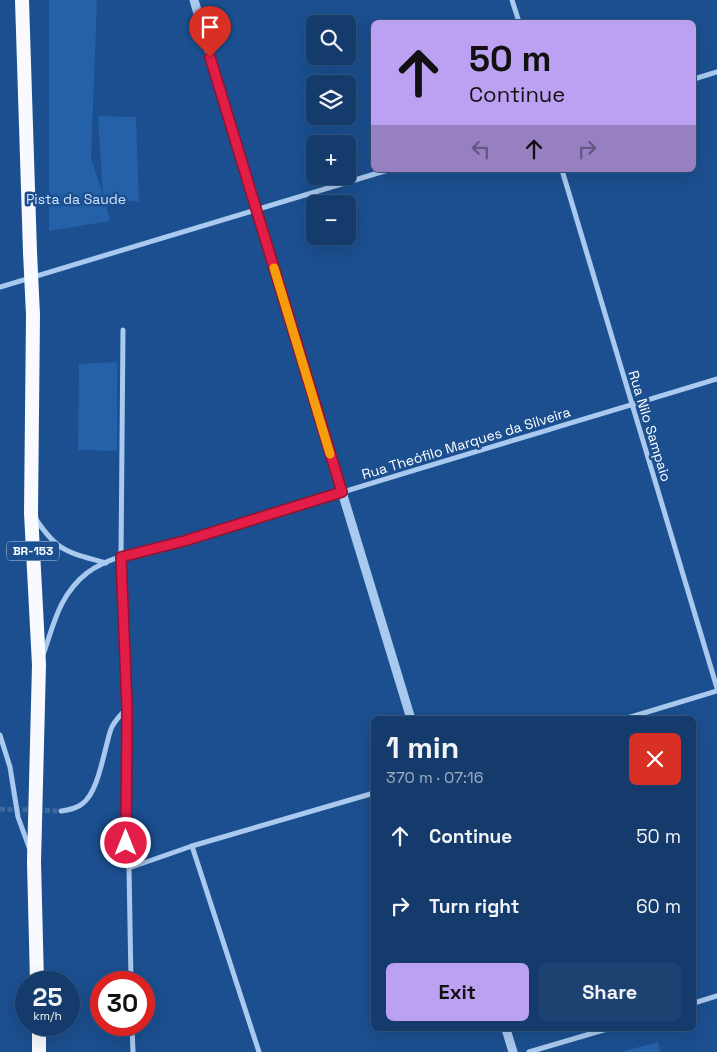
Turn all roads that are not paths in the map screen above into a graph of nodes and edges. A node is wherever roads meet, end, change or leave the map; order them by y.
1 (22, 0) edge
2 (194, 0) edge
3 (512, 0) edge
4 (518, 20) edge
5 (717, 72) edge
6 (696, 78) edge
7 (381, 172) edge
8 (563, 172) edge
9 (256, 209) junction
10 (0, 287) edge
11 (123, 330) dead end
12 (717, 379) edge
13 (632, 405) junction
14 (342, 492) junction
15 (32, 513) junction
16 (121, 557) junction
17 (106, 562) junction
18 (40, 665) junction
19 (717, 689) edge
20 (127, 708) junction
21 (410, 716) edge
22 (633, 716) edge
23 (0, 735) edge
24 (371, 794) edge
25 (61, 811) tunnel mouth
26 (192, 846) junction
27 (34, 862) junction
28 (129, 868) junction
29 (38, 971) edge
30 (131, 971) edge
31 (717, 996) edge
32 (696, 1002) edge
33 (507, 1031) edge
34 (600, 1031) edge
35 (39, 1036) edge
36 (132, 1036) edge
37 (39, 1052) edge
38 (133, 1052) edge
39 (259, 1052) edge
40 (513, 1052) edge
41 (529, 1052) edge

1 - 15 highway, BR-153, bridge
2 - 9 street
3 - 4 street
5 - 6 street
7 - 9 street
8 - 13 street, Rua Nilo Sampaio
9 - 10 street
9 - 14 street
11 - 16 street
12 - 13 street, Rua Theófilo Marques da Silveira
13 - 14 street, Rua Theófilo Marques da Silveira
13 - 19 street, Rua Nilo Sampaio
14 - 16 street, Rua Theófilo Marques da Silveira
14 - 21 street
15 - 17 street
15 - 18 highway, BR-153
16 - 17 street, Rua Theófilo Marques da Silveira
16 - 20 street
17 - 18 street, Rua Theófilo Marques da Silveira
18 - 27 highway, BR-153
19 - 22 street
20 - 25 street
20 - 28 street
23 - 27 street
24 - 26 street
26 - 28 street
26 - 39 street
27 - 29 highway, BR-153
28 - 30 street
31 - 32 street
33 - 40 street
34 - 41 street
35 - 37 highway
36 - 38 street

